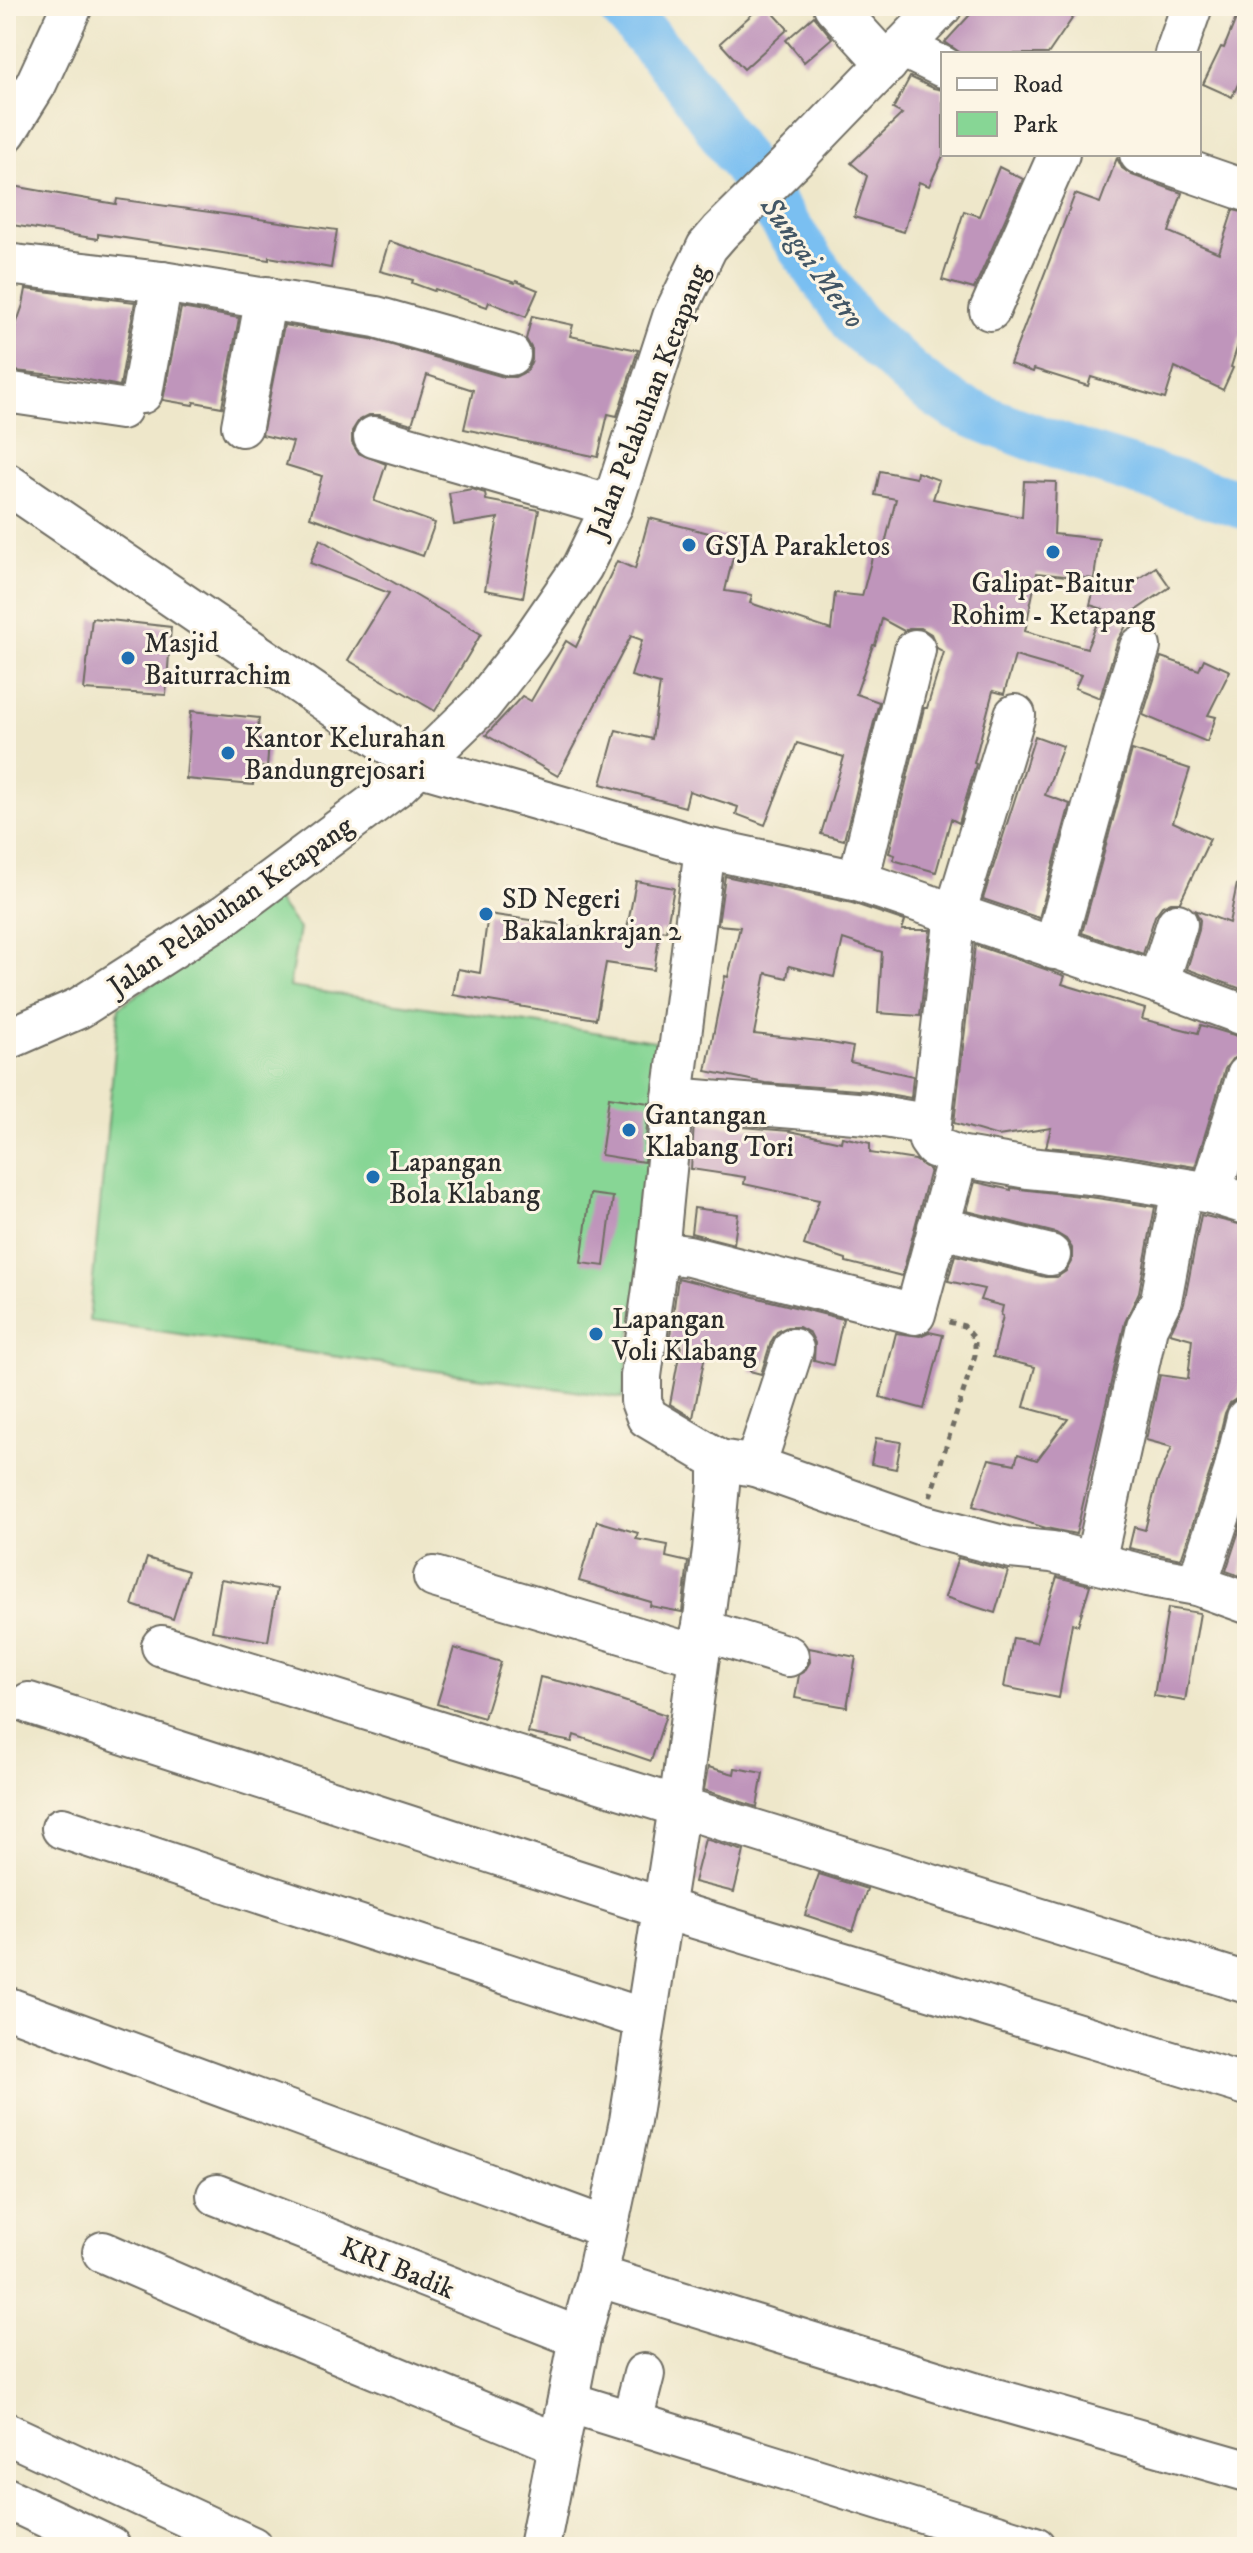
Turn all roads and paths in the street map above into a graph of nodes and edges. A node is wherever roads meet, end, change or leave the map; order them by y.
1 (72, 6) edge
2 (834, 6) edge
3 (942, 6) edge
4 (1192, 6) edge
5 (1176, 52) edge
6 (894, 56) junction
7 (941, 67) edge
8 (21, 80) edge
9 (6, 132) edge
10 (1058, 156) edge
11 (1146, 156) edge
12 (1247, 191) edge
13 (6, 264) edge
14 (162, 282) junction
15 (266, 297) junction
16 (990, 310) dead end
17 (510, 355) dead end
18 (6, 392) edge
19 (242, 426) dead end
20 (374, 437) dead end
21 (6, 483) edge
22 (612, 506) junction
23 (1140, 647) dead end
24 (915, 650) dead end
25 (1015, 715) dead end
26 (421, 766) junction
27 (705, 848) junction
28 (858, 881) junction
29 (955, 914) junction
30 (1177, 924) dead end
31 (1054, 949) junction
32 (1158, 983) junction
33 (1247, 1016) edge
34 (6, 1040) edge
35 (1247, 1076) edge
36 (673, 1098) junction
37 (931, 1125) junction
38 (958, 1156) junction
39 (1213, 1195) edge
40 (938, 1227) junction
41 (658, 1252) junction
42 (1050, 1255) dead end
43 (915, 1314) junction
44 (793, 1349) dead end
45 (1247, 1418) edge
46 (737, 1463) junction
47 (1237, 1502) edge
48 (922, 1525) junction
49 (1095, 1562) junction
50 (434, 1577) dead end
51 (1197, 1585) junction
52 (1247, 1601) edge
53 (700, 1643) junction
54 (162, 1646) dead end
55 (788, 1656) dead end
56 (29, 1703) dead end
57 (679, 1807) junction
58 (62, 1828) dead end
59 (662, 1908) junction
60 (1247, 1983) edge
61 (6, 2007) edge
62 (644, 2019) junction
63 (1247, 2085) edge
64 (217, 2195) dead end
65 (607, 2228) junction
66 (103, 2252) dead end
67 (597, 2276) junction
68 (580, 2338) junction
69 (644, 2374) dead end
70 (568, 2402) junction
71 (632, 2421) junction
72 (6, 2433) edge
73 (559, 2444) junction
74 (1247, 2471) edge
75 (6, 2498) edge
76 (110, 2547) edge
77 (252, 2547) edge
78 (539, 2547) edge
79 (1035, 2547) edge

1 - 8 street
2 - 6 street
3 - 6 street, Jalan Pelabuhan Ketapang
4 - 5 street
6 - 7 street
6 - 22 street, Jalan Pelabuhan Ketapang
8 - 9 street
10 - 16 street
11 - 12 street
13 - 14 street
14 - 15 street
14 - 18 street
15 - 17 street
15 - 19 street
20 - 22 street
21 - 26 street
22 - 26 street, Jalan Pelabuhan Ketapang
23 - 31 street
24 - 28 street
25 - 29 street
26 - 27 street
26 - 34 street, Jalan Pelabuhan Ketapang
27 - 28 street
27 - 36 street
28 - 29 street
29 - 31 street
29 - 37 street
30 - 32 street
31 - 32 street
32 - 33 street
35 - 39 street
36 - 37 street
36 - 41 street
37 - 38 street
38 - 39 street
38 - 40 street
39 - 49 street
40 - 42 street
40 - 43 street
41 - 43 street
41 - 46 street
43 - 48 path
44 - 46 street
45 - 47 street
46 - 48 street
46 - 53 street
47 - 51 street
48 - 49 street
49 - 51 street
50 - 53 street
51 - 52 street
53 - 55 street
53 - 57 street
54 - 57 street
56 - 59 street
57 - 59 street
57 - 60 street
58 - 62 street
59 - 62 street
59 - 63 street
61 - 65 street
62 - 65 street
64 - 68 street, KRI Badik
65 - 67 street
66 - 73 street
67 - 68 street
67 - 74 street
68 - 70 street
69 - 71 street
70 - 71 street
70 - 73 street
71 - 79 street
72 - 77 street
73 - 78 street
75 - 76 street

